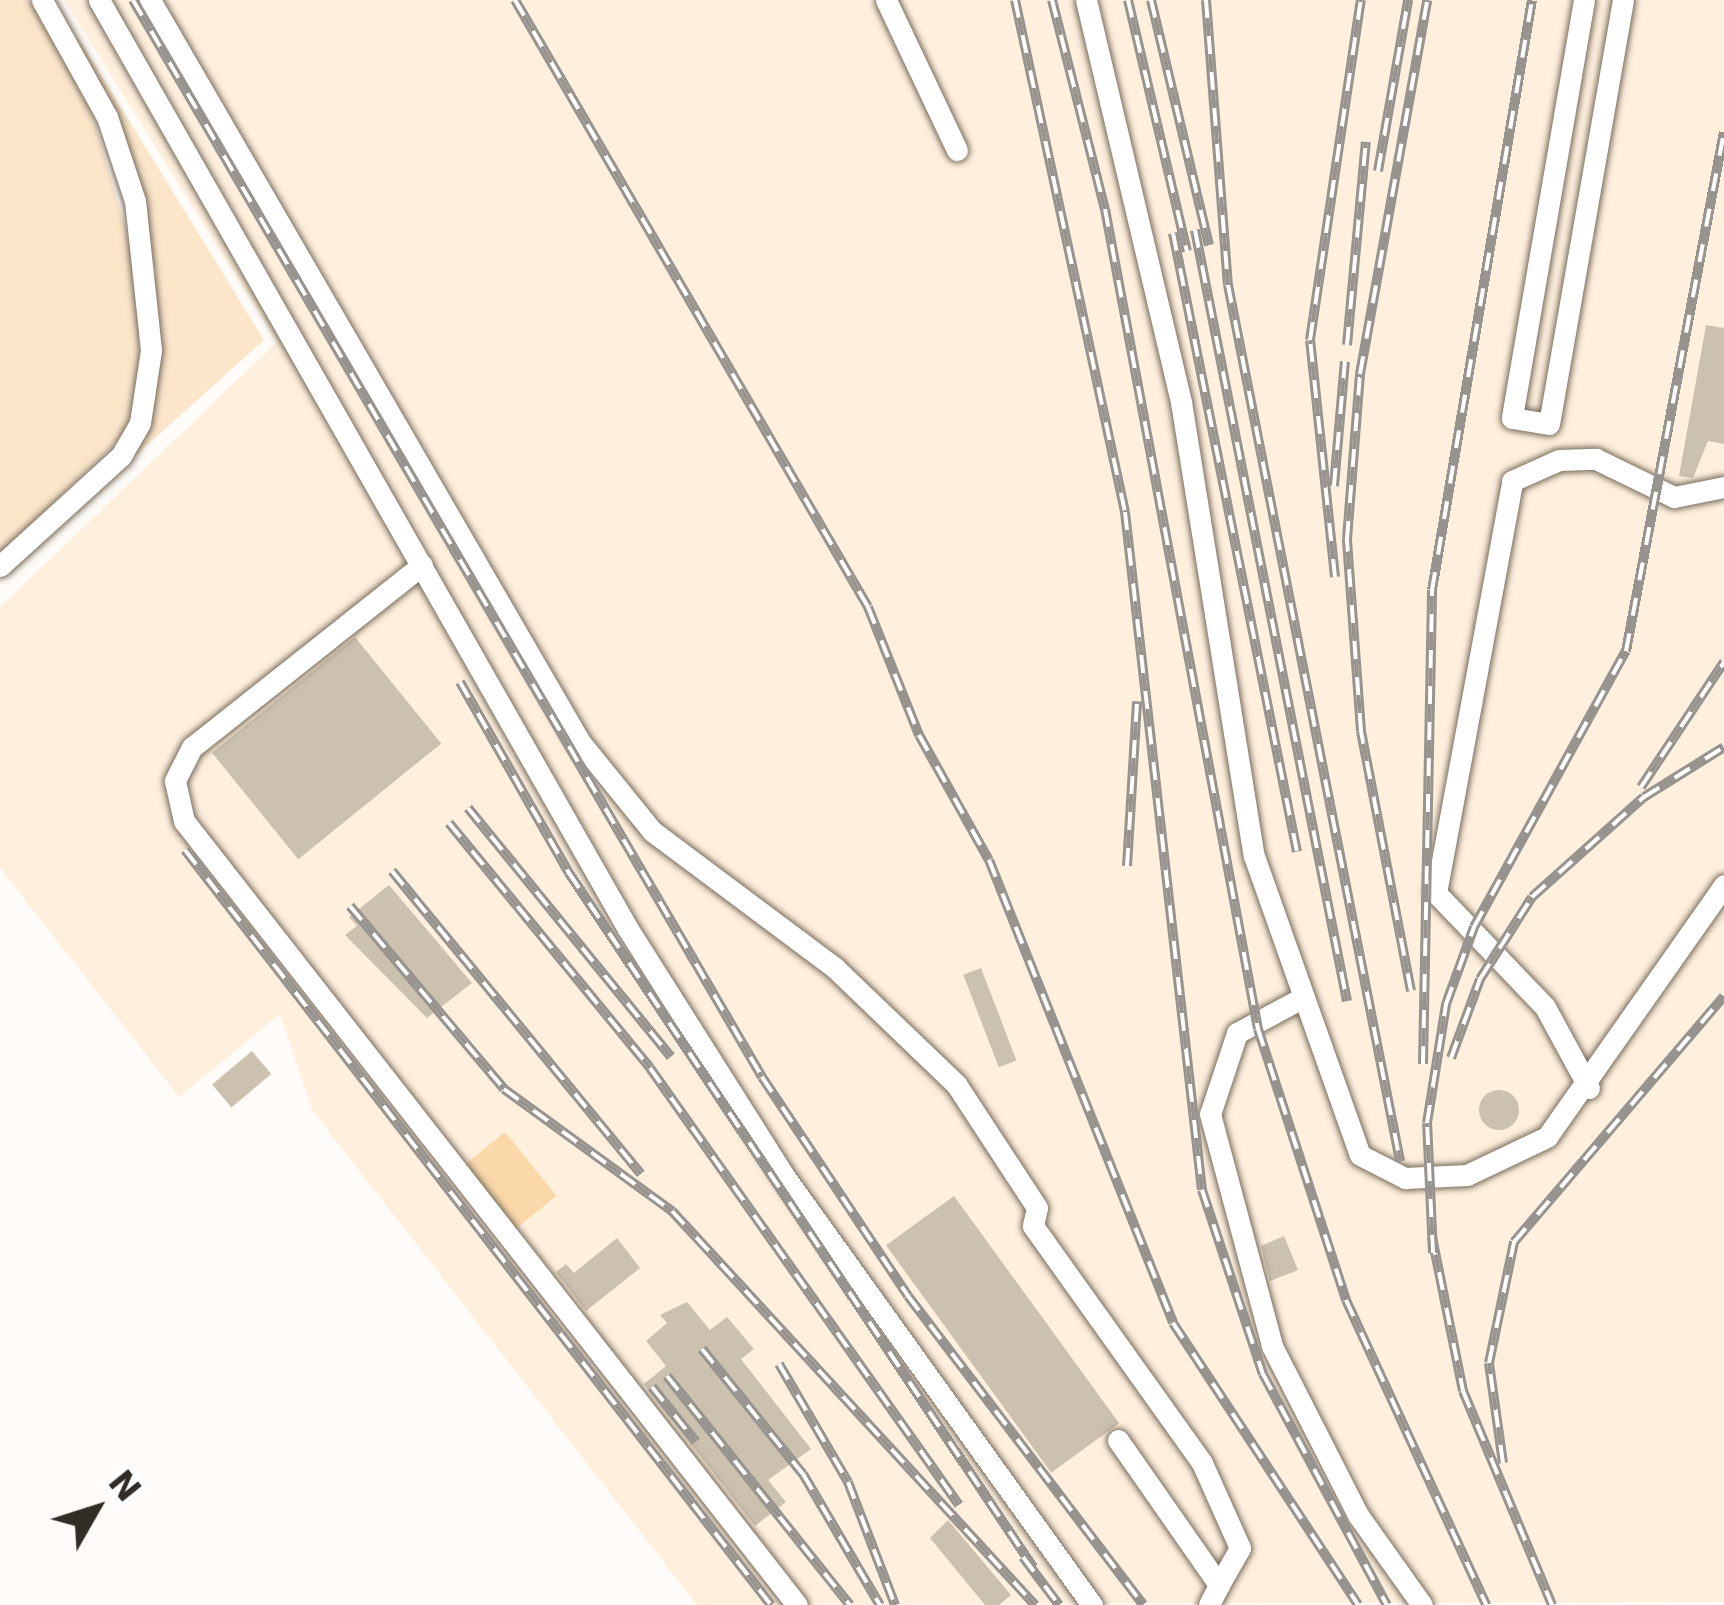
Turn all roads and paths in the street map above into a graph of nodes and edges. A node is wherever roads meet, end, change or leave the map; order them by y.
1 (42, 0) edge
2 (99, 0) edge
3 (150, 0) edge
4 (886, 0) edge
5 (1086, 0) edge
6 (1584, 0) edge
7 (1623, 0) edge
8 (957, 150) dead end
9 (1724, 487) edge
10 (0, 566) edge
11 (422, 566) junction
12 (1724, 886) edge
13 (1300, 1000) junction
14 (1589, 1088) junction
15 (1118, 1440) dead end
16 (1214, 1595) edge
17 (796, 1605) edge
18 (1092, 1605) edge
19 (1422, 1605) edge

1 - 10 lane
2 - 11 lane
3 - 16 lane
4 - 8 lane
5 - 13 lane
6 - 7 lane
9 - 14 lane
11 - 17 lane
11 - 18 lane
12 - 14 lane
13 - 14 lane
13 - 19 lane
15 - 16 lane

